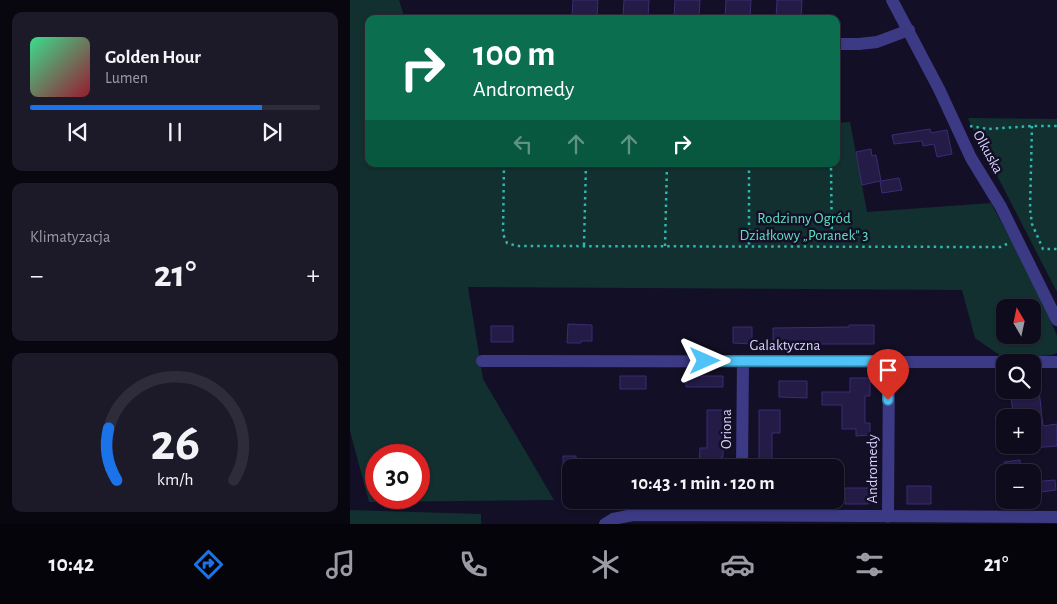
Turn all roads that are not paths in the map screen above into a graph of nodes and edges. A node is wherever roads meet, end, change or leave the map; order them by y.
1 (892, 0) edge
2 (909, 30) junction
3 (840, 44) edge
4 (1057, 320) edge
5 (482, 361) dead end
6 (742, 361) junction
7 (888, 361) junction
8 (1057, 362) edge
9 (742, 459) edge
10 (742, 509) edge
11 (742, 514) junction
12 (888, 517) junction
13 (1057, 517) edge
14 (605, 524) edge

1 - 2 street, Olkuska
2 - 3 street
2 - 4 street, Olkuska
5 - 6 street, Galaktyczna
6 - 7 street, Galaktyczna
6 - 9 street, Oriona
7 - 8 street, Galaktyczna
7 - 12 street, Andromedy
10 - 11 street
11 - 12 street
11 - 14 street
12 - 13 street

